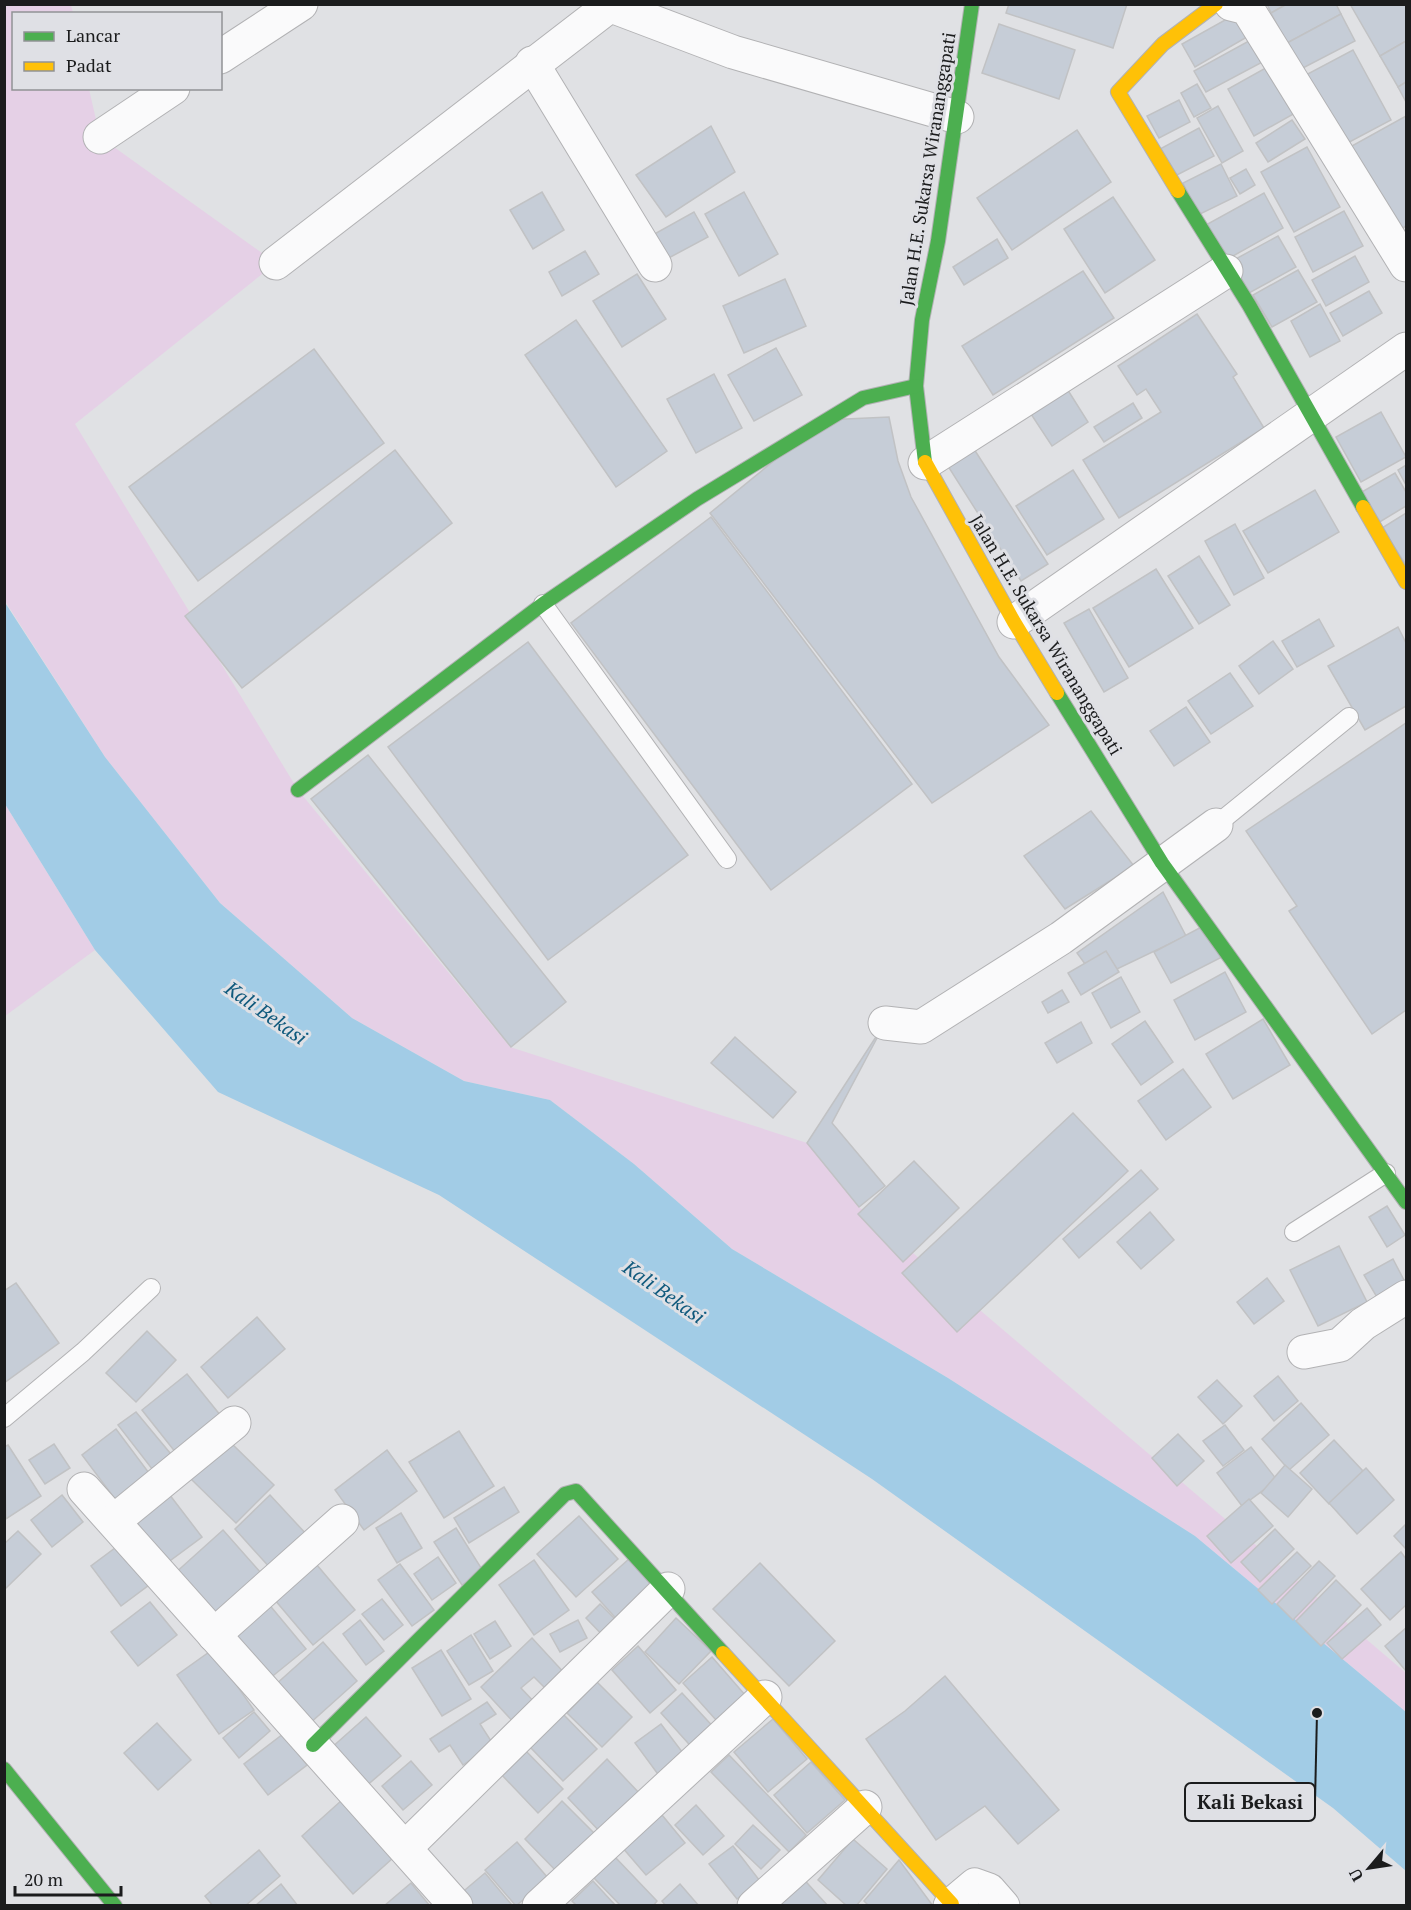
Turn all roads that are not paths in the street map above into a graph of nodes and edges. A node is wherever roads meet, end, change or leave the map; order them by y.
1 (301, 4) edge
2 (972, 4) edge
3 (1216, 4) edge
4 (1231, 4) edge
5 (607, 6) edge
6 (222, 56) edge
7 (531, 63) junction
8 (170, 90) edge
9 (957, 117) junction
10 (100, 136) dead end
11 (276, 263) dead end
12 (655, 265) dead end
13 (1407, 265) edge
14 (1226, 271) junction
15 (1407, 350) edge
16 (916, 386) junction
17 (1312, 415) junction
18 (925, 463) junction
19 (1407, 582) edge
20 (543, 604) junction
21 (1014, 622) junction
22 (1349, 717) dead end
23 (298, 790) dead end
24 (1216, 825) joint
25 (727, 859) dead end
26 (1162, 863) junction
27 (885, 1023) dead end
28 (1400, 1191) edge
29 (1294, 1232) dead end
30 (151, 1288) dead end
31 (1407, 1297) edge
32 (1304, 1352) dead end
33 (4, 1418) edge
34 (234, 1423) dead end
35 (84, 1489) dead end
36 (114, 1521) junction
37 (342, 1521) dead end
38 (668, 1589) junction
39 (214, 1635) junction
40 (765, 1697) junction
41 (312, 1745) junction
42 (4, 1769) edge
43 (865, 1808) junction
44 (405, 1848) junction
45 (115, 1905) edge
46 (456, 1905) edge
47 (539, 1905) edge
48 (754, 1905) edge
49 (951, 1905) edge
50 (1003, 1905) edge

1 - 6 street
2 - 9 street, Jalan H.E. Sukarsa Wirananggapati
3 - 14 street
4 - 13 street
5 - 7 street
5 - 9 street
7 - 11 street
7 - 12 street
8 - 10 street
9 - 16 street, Jalan H.E. Sukarsa Wirananggapati
14 - 17 street
14 - 18 street
15 - 17 street
16 - 18 street, Jalan H.E. Sukarsa Wirananggapati
16 - 20 street
17 - 19 street
17 - 21 street
18 - 21 street, Jalan H.E. Sukarsa Wirananggapati
20 - 23 street
20 - 25 lane
21 - 26 street, Jalan H.E. Sukarsa Wirananggapati
22 - 24 lane
24 - 26 street
26 - 27 street
26 - 28 street, Jalan H.E. Sukarsa Wirananggapati
28 - 29 lane
30 - 33 lane
31 - 32 street
34 - 36 street
35 - 36 street
36 - 39 street
37 - 39 street
38 - 40 street
38 - 41 street
38 - 44 street
39 - 41 street
40 - 43 street
40 - 47 street
41 - 44 street
42 - 45 street
43 - 48 street
43 - 49 street
44 - 46 street
49 - 50 street

